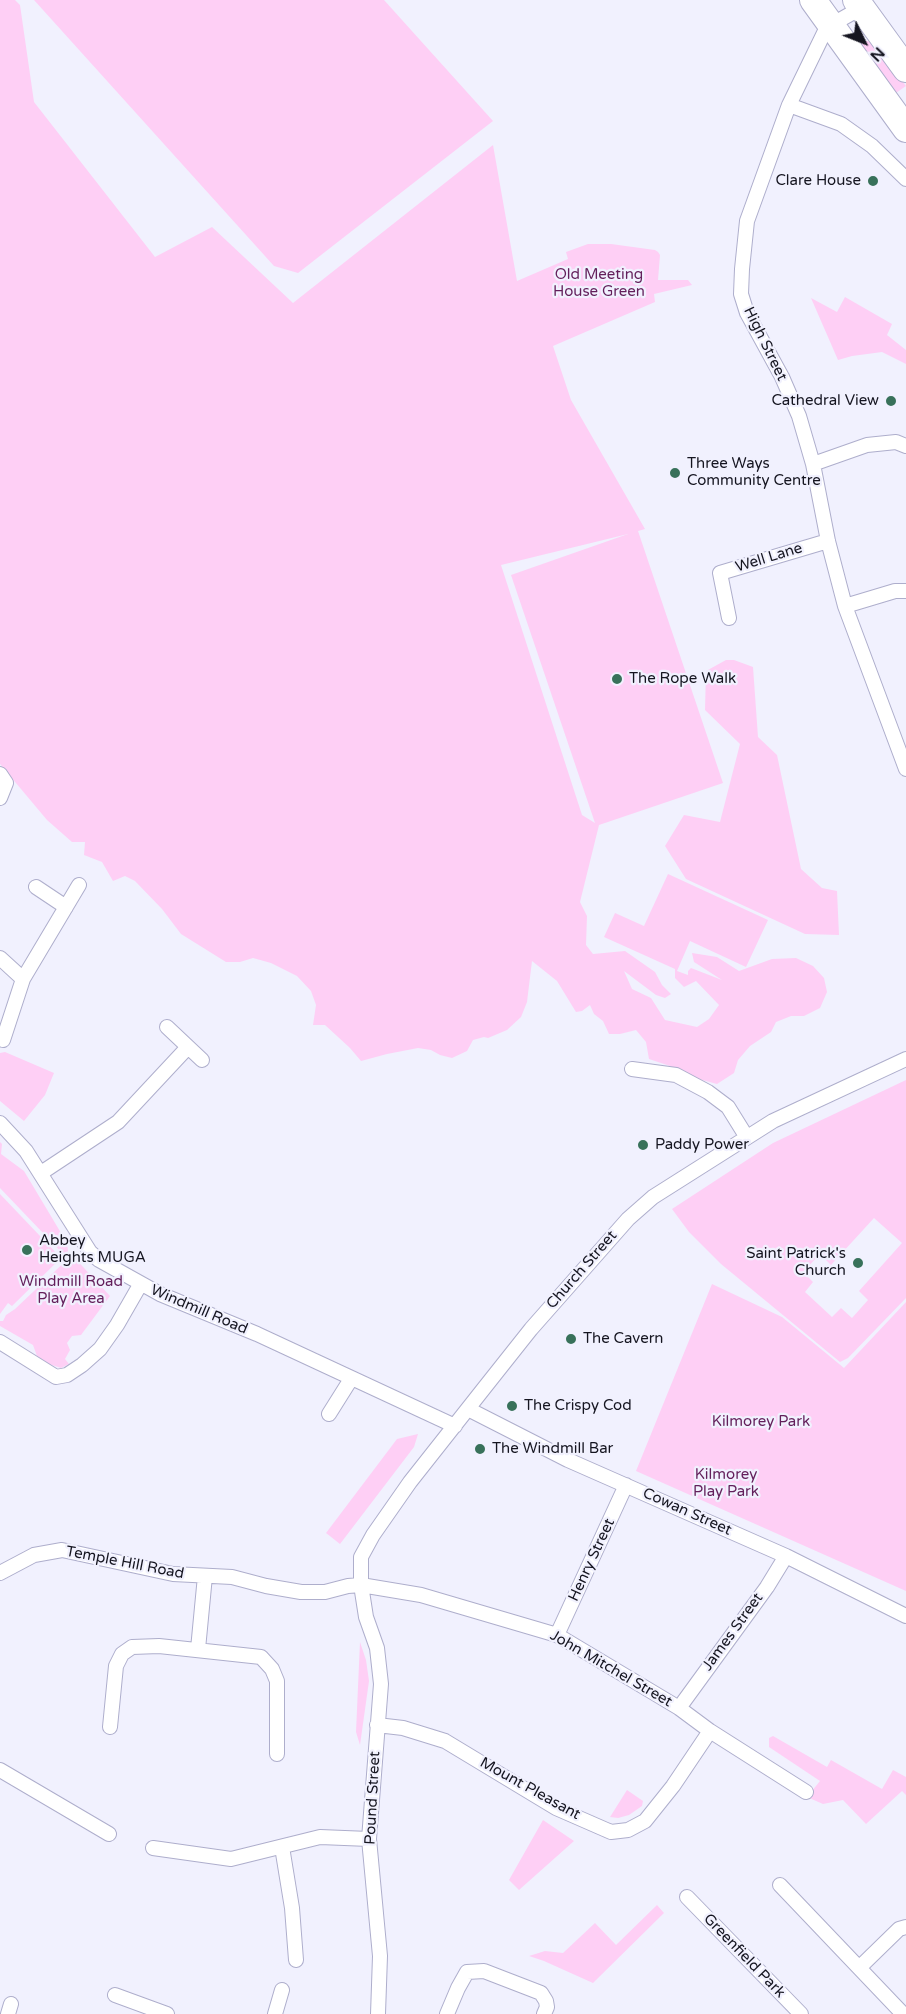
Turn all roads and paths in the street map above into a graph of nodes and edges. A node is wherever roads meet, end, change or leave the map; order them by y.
1 (813, 0) edge
2 (858, 4) edge
3 (831, 25) junction
4 (906, 69) edge
5 (789, 105) junction
6 (906, 129) edge
7 (906, 179) edge
8 (906, 446) edge
9 (813, 464) junction
10 (828, 541) junction
11 (906, 591) edge
12 (845, 606) junction
13 (729, 618) dead end
14 (906, 769) edge
15 (0, 774) edge
16 (0, 798) edge
17 (79, 885) dead end
18 (36, 887) dead end
19 (66, 907) junction
20 (0, 958) edge
21 (23, 979) junction
22 (166, 1027) dead end
23 (3, 1040) dead end
24 (188, 1047) junction
25 (906, 1059) edge
26 (202, 1060) dead end
27 (632, 1069) dead end
28 (0, 1123) edge
29 (746, 1136) junction
30 (41, 1173) junction
31 (140, 1285) junction
32 (0, 1342) edge
33 (351, 1379) junction
34 (468, 1409) junction
35 (329, 1414) dead end
36 (455, 1425) junction
37 (626, 1485) junction
38 (786, 1556) junction
39 (0, 1573) edge
40 (205, 1576) junction
41 (361, 1585) junction
42 (906, 1616) edge
43 (557, 1635) junction
44 (198, 1649) junction
45 (679, 1708) junction
46 (377, 1725) junction
47 (110, 1727) dead end
48 (710, 1731) junction
49 (278, 1754) dead end
50 (0, 1770) edge
51 (806, 1792) dead end
52 (109, 1834) dead end
53 (369, 1839) junction
54 (282, 1847) junction
55 (153, 1848) dead end
56 (780, 1885) dead end
57 (687, 1898) dead end
58 (906, 1927) edge
59 (296, 1960) dead end
60 (860, 1967) junction
61 (282, 1990) dead end
62 (115, 1995) dead end
63 (167, 2014) edge
64 (275, 2014) edge
65 (378, 2014) edge
66 (447, 2014) edge
67 (544, 2014) edge
68 (801, 2014) edge
69 (903, 2014) edge

1 - 3 highway
2 - 3 street, High Street
2 - 4 highway
3 - 5 street, High Street
3 - 6 highway
5 - 7 street
5 - 9 street, High Street
8 - 9 street
9 - 10 street, High Street
10 - 12 street, High Street
10 - 13 street, Well Lane
11 - 12 street
12 - 14 street, High Street
15 - 16 street
17 - 19 street
18 - 19 street
19 - 21 street
20 - 21 street
21 - 23 street
22 - 24 street
24 - 26 street
24 - 30 street
25 - 29 street, Church Street
27 - 29 street
28 - 30 street, Windmill Road
29 - 34 street, Church Street
30 - 31 street, Windmill Road
31 - 32 street
31 - 33 street, Windmill Road
33 - 35 street
33 - 36 street, Windmill Road
34 - 36 street, Church Street
34 - 37 street, Cowan Street
36 - 41 street, Church Street
37 - 38 street, Cowan Street
37 - 43 street, Henry Street
38 - 42 street, Cowan Street
38 - 45 street, James Street
39 - 40 street, Temple Hill Road
40 - 41 street, Temple Hill Road
40 - 44 street
41 - 43 street, John Mitchel Street
41 - 46 street, Pound Street
43 - 45 street, John Mitchel Street
44 - 47 street
44 - 49 street
45 - 48 street, John Mitchel Street
46 - 48 street, Mount Pleasant
46 - 53 street, Pound Street
48 - 51 street, John Mitchel Street
50 - 52 street
53 - 54 street
53 - 65 street, Pound Street
54 - 55 street
54 - 59 street
56 - 60 street
57 - 68 street, Greenfield Park
58 - 60 street
60 - 69 street
61 - 64 street
62 - 63 street
66 - 67 street

